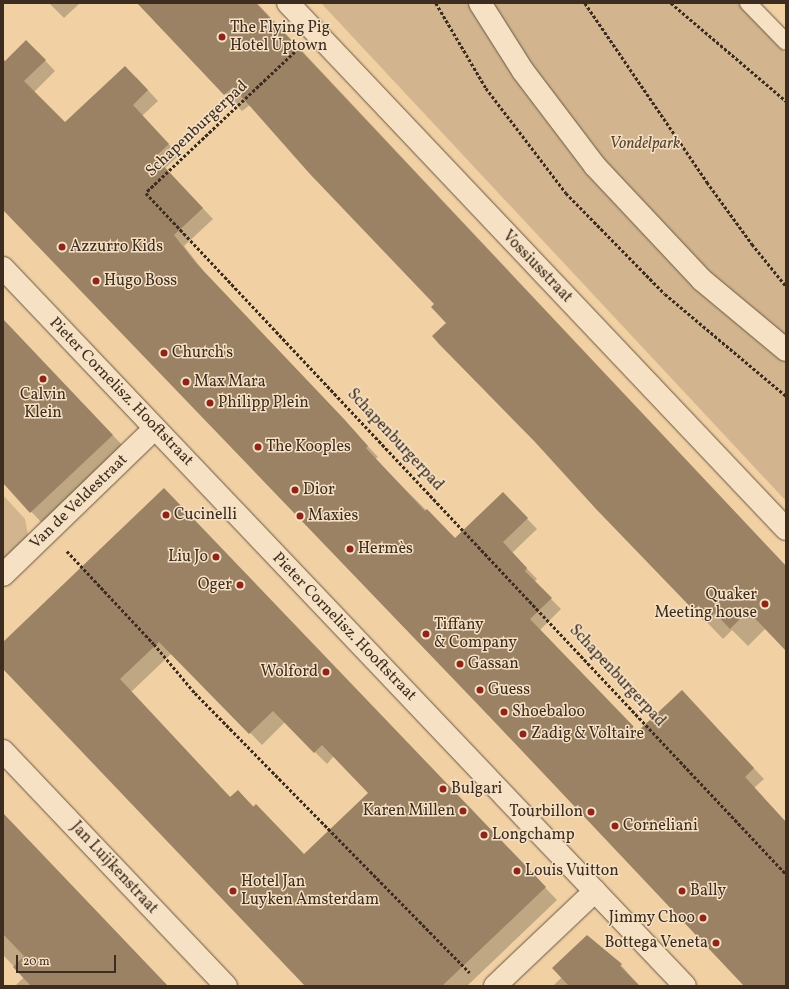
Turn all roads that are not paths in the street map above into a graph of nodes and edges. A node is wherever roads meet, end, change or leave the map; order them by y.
1 (288, 3) edge
2 (480, 3) edge
3 (748, 3) edge
4 (786, 42) edge
5 (3, 268) edge
6 (786, 350) edge
7 (155, 428) junction
8 (786, 529) edge
9 (3, 575) edge
10 (3, 751) edge
11 (595, 891) junction
12 (226, 986) edge
13 (495, 986) edge
14 (685, 986) edge

1 - 8 street, Vossiusstraat
2 - 6 street
3 - 4 lane
5 - 7 street, Pieter Cornelisz. Hooftstraat
7 - 9 street, Van de Veldestraat
7 - 11 street, Pieter Cornelisz. Hooftstraat
10 - 12 street, Jan Luijkenstraat
11 - 13 street
11 - 14 street, Pieter Cornelisz. Hooftstraat

